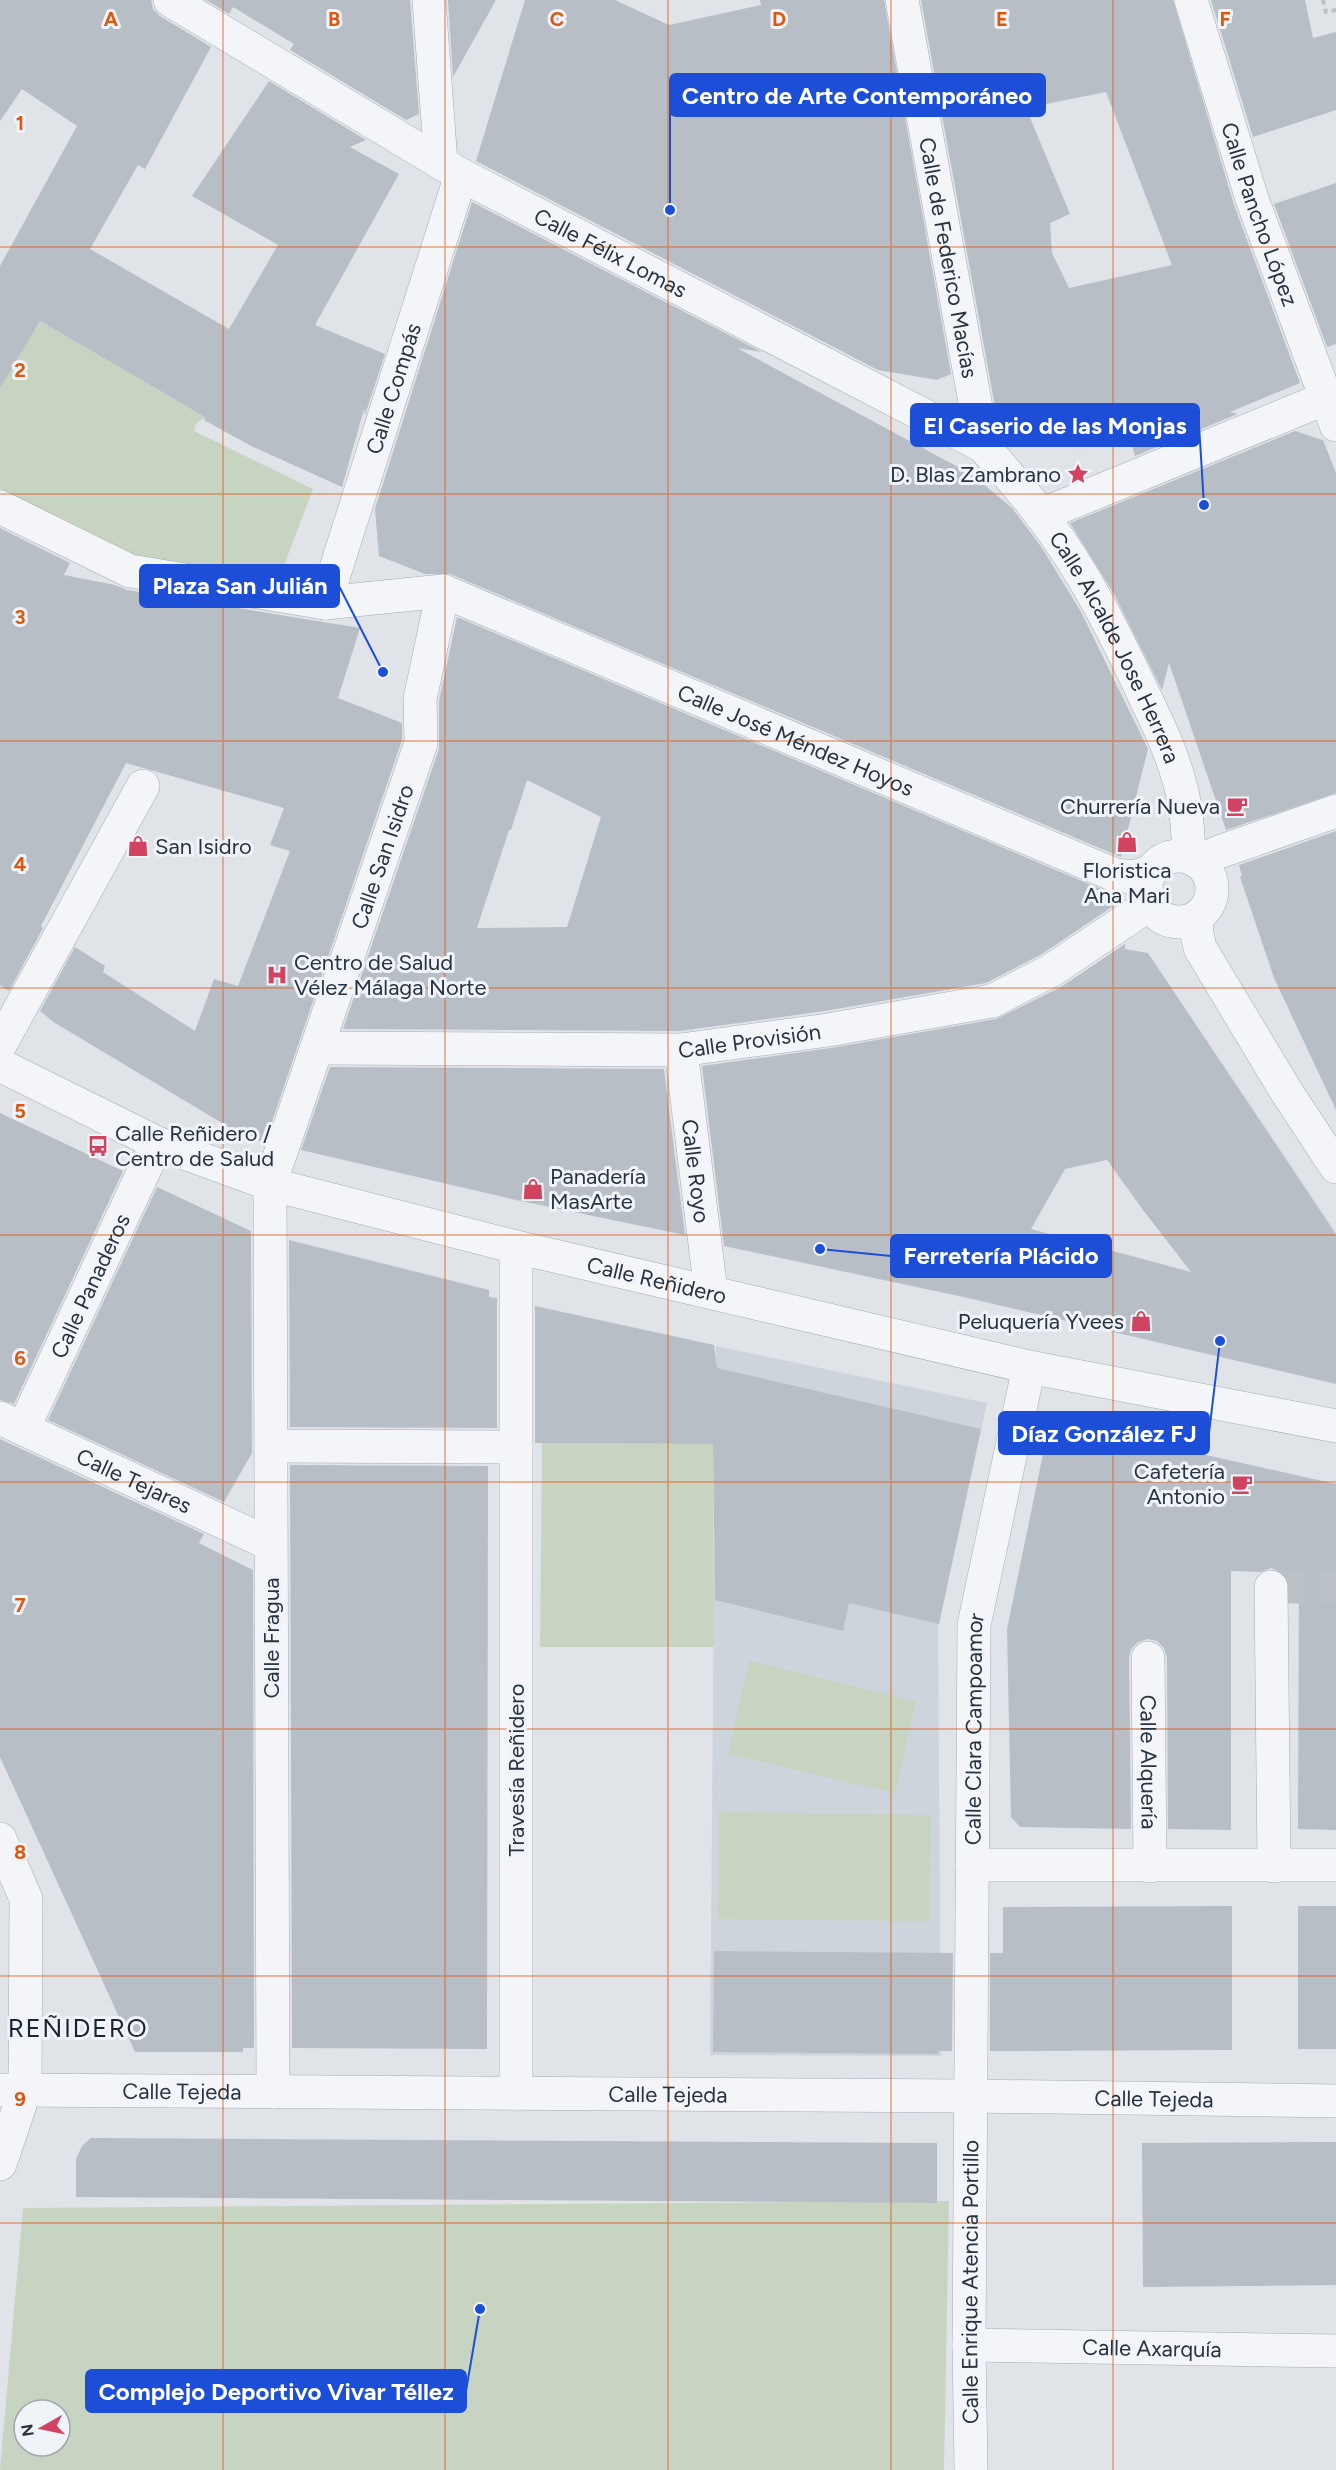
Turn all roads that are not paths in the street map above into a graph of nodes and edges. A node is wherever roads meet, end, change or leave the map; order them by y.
1 (170, 0) edge
2 (429, 0) edge
3 (902, 0) edge
4 (1191, 0) edge
5 (451, 169) junction
6 (1333, 405) edge
7 (983, 446) junction
8 (0, 507) edge
9 (1041, 515) junction
10 (443, 591) junction
11 (326, 603) junction
12 (143, 786) dead end
13 (1336, 811) edge
14 (1194, 860) junction
15 (1151, 872) junction
16 (1150, 904) junction
17 (1196, 918) junction
18 (0, 1045) edge
19 (318, 1048) junction
20 (681, 1050) junction
21 (0, 1065) edge
22 (157, 1143) junction
23 (1336, 1167) edge
24 (270, 1184) junction
25 (516, 1247) junction
26 (711, 1292) junction
27 (1029, 1367) junction
28 (12, 1424) edge
29 (1336, 1426) edge
30 (272, 1446) junction
31 (516, 1447) junction
32 (270, 1544) junction
33 (1271, 1587) dead end
34 (1148, 1658) dead end
35 (0, 1839) edge
36 (972, 1865) junction
37 (1336, 1865) edge
38 (1150, 1866) junction
39 (1274, 1866) junction
40 (13, 1903) edge
41 (12, 2090) edge
42 (273, 2092) junction
43 (516, 2093) junction
44 (971, 2096) junction
45 (1336, 2101) edge
46 (0, 2164) edge
47 (969, 2345) junction
48 (1336, 2351) edge
49 (971, 2470) edge

1 - 5 street, Calle Félix Lomas
2 - 5 street
3 - 7 street, Calle de Federico Macías
4 - 6 street, Calle Pancho López
5 - 7 street, Calle Félix Lomas
5 - 11 street, Calle Compás
6 - 9 street
7 - 9 street, Calle Félix Lomas
8 - 11 street
9 - 14 street, Calle Alcalde Jose Herrera
10 - 11 street
10 - 15 street, Calle José Méndez Hoyos
10 - 19 street, Calle San Isidro
12 - 18 street
13 - 14 street
14 - 15 street
14 - 17 street
15 - 16 street
16 - 17 street
16 - 20 street, Calle Provisión
17 - 23 street
19 - 20 street, Calle Provisión
19 - 24 street, Calle San Isidro
20 - 26 street, Calle Royo
21 - 22 street, Calle Reñidero
22 - 24 street, Calle Reñidero
22 - 28 street, Calle Panaderos
24 - 25 street, Calle Reñidero
24 - 30 street, Calle Fragua
25 - 26 street, Calle Reñidero
25 - 31 street, Travesía Reñidero
26 - 27 street, Calle Reñidero
27 - 29 street, Calle Reñidero
27 - 36 street, Calle Clara Campoamor
28 - 32 street, Calle Tejares
30 - 31 street
30 - 32 street, Calle Fragua
31 - 43 street, Travesía Reñidero
32 - 42 street, Calle Fragua
33 - 39 street
34 - 38 street, Calle Alquería
35 - 40 street
36 - 38 street
36 - 44 street, Calle Clara Campoamor
37 - 39 street
38 - 39 street
40 - 41 street
41 - 42 street, Calle Tejeda
41 - 46 street
42 - 43 street, Calle Tejeda
43 - 44 street, Calle Tejeda
44 - 45 street, Calle Tejeda
44 - 47 street, Calle Enrique Atencia Portillo
47 - 48 street, Calle Axarquía
47 - 49 street, Calle Enrique Atencia Portillo

